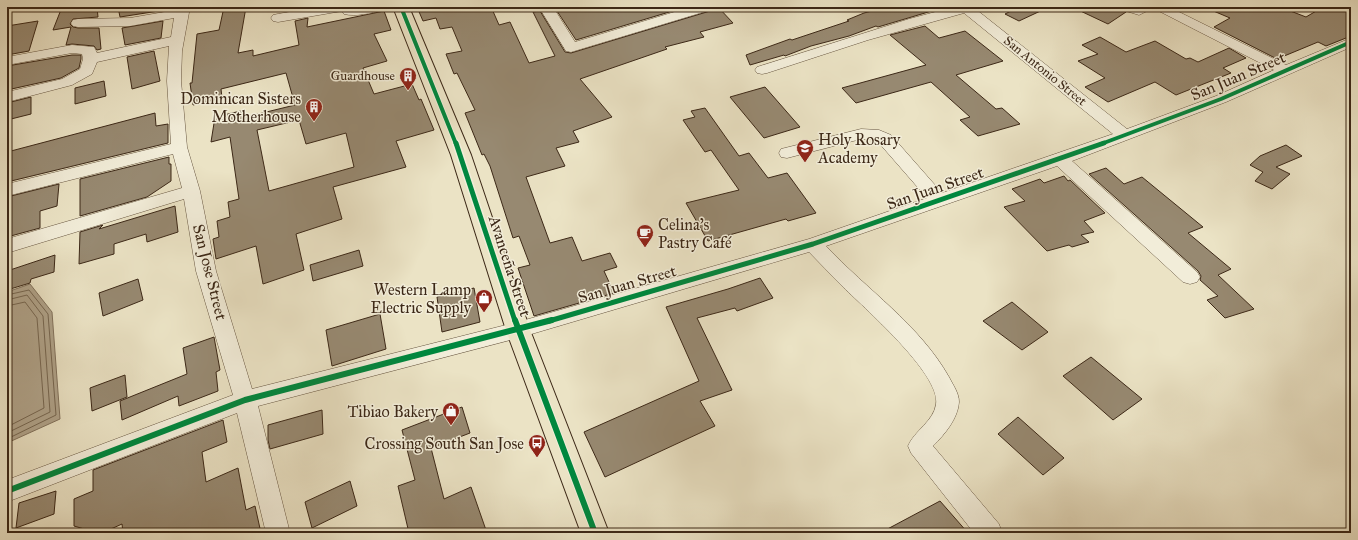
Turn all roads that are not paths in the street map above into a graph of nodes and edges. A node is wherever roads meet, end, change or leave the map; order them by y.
1 (341, 7) edge
2 (349, 7) edge
3 (378, 7) edge
4 (401, 7) edge
5 (546, 7) edge
6 (705, 7) edge
7 (965, 7) edge
8 (1128, 7) edge
9 (1147, 7) edge
10 (1160, 7) edge
11 (182, 10) edge
12 (278, 18) dead end
13 (78, 23) dead end
14 (1351, 42) edge
15 (176, 46) junction
16 (7, 61) edge
17 (89, 63) junction
18 (762, 70) dead end
19 (1285, 70) junction
20 (7, 97) edge
21 (1125, 135) junction
22 (179, 147) junction
23 (787, 153) dead end
24 (1060, 159) junction
25 (7, 190) edge
26 (191, 191) junction
27 (939, 201) junction
28 (813, 244) junction
29 (7, 246) edge
30 (1190, 277) dead end
31 (518, 330) junction
32 (245, 400) junction
33 (7, 491) edge
34 (278, 533) edge
35 (595, 533) edge
36 (990, 533) edge

1 - 12 street
2 - 3 street
4 - 31 main road, Avanceña Street
5 - 6 street
7 - 18 street
7 - 21 street, San Antonio Street
8 - 9 street
10 - 19 street
11 - 13 street
11 - 15 street, San Jose Street
14 - 19 street, San Juan Street
15 - 17 street
15 - 22 street, San Jose Street
16 - 17 street
17 - 20 street
19 - 21 street, San Juan Street
21 - 24 street, San Juan Street
22 - 25 street
22 - 26 street, San Jose Street
23 - 27 street
24 - 27 street, San Juan Street
24 - 30 street
26 - 29 street
26 - 32 street, San Jose Street
27 - 28 street, San Juan Street
28 - 31 street, San Juan Street
28 - 36 street
31 - 32 street, San Juan Street
31 - 35 main road, Avanceña Street
32 - 33 street, San Juan Street
32 - 34 street, San Jose Street

